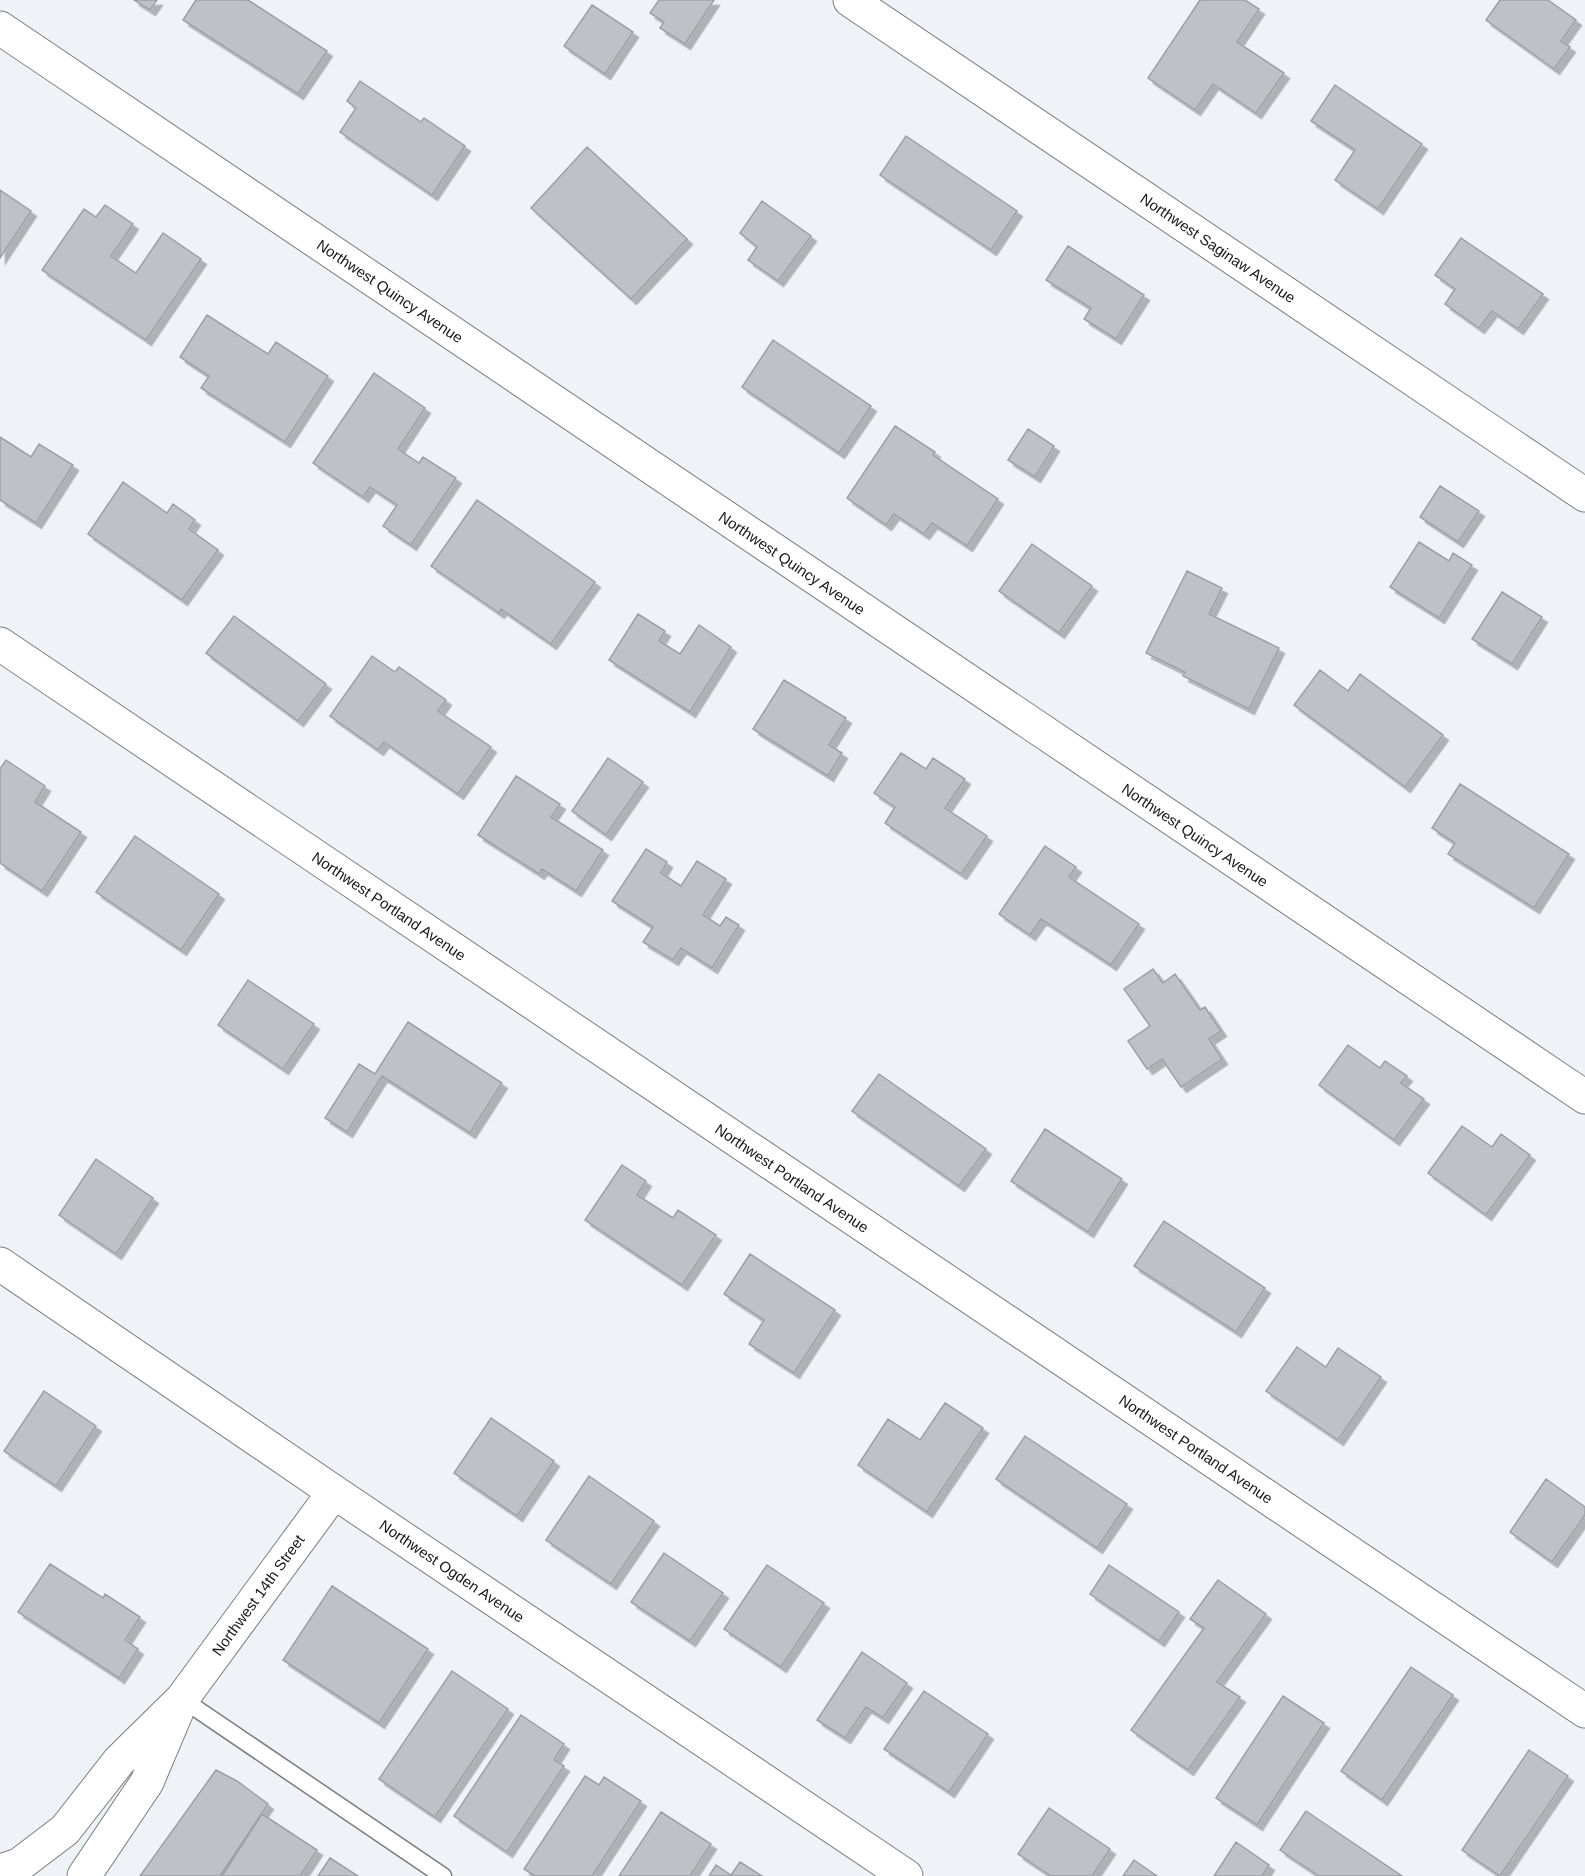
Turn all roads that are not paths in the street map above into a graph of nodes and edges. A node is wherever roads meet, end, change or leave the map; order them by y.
1 (850, 0) edge
2 (0, 28) edge
3 (1585, 495) edge
4 (0, 644) edge
5 (1585, 1097) edge
6 (0, 1264) edge
7 (334, 1492) junction
8 (182, 1699) junction
9 (1585, 1711) edge
10 (0, 1871) edge
11 (84, 1876) edge
12 (443, 1876) edge
13 (906, 1876) edge

1 - 3 street, Northwest Saginaw Avenue
2 - 5 street, Northwest Quincy Avenue
4 - 9 street, Northwest Portland Avenue
6 - 7 street, Northwest Ogden Avenue
7 - 8 street, Northwest 14th Street
7 - 13 street, Northwest Ogden Avenue
8 - 10 street, Northwest 14th Street
8 - 11 street, Northwest 14th Street
8 - 12 lane

